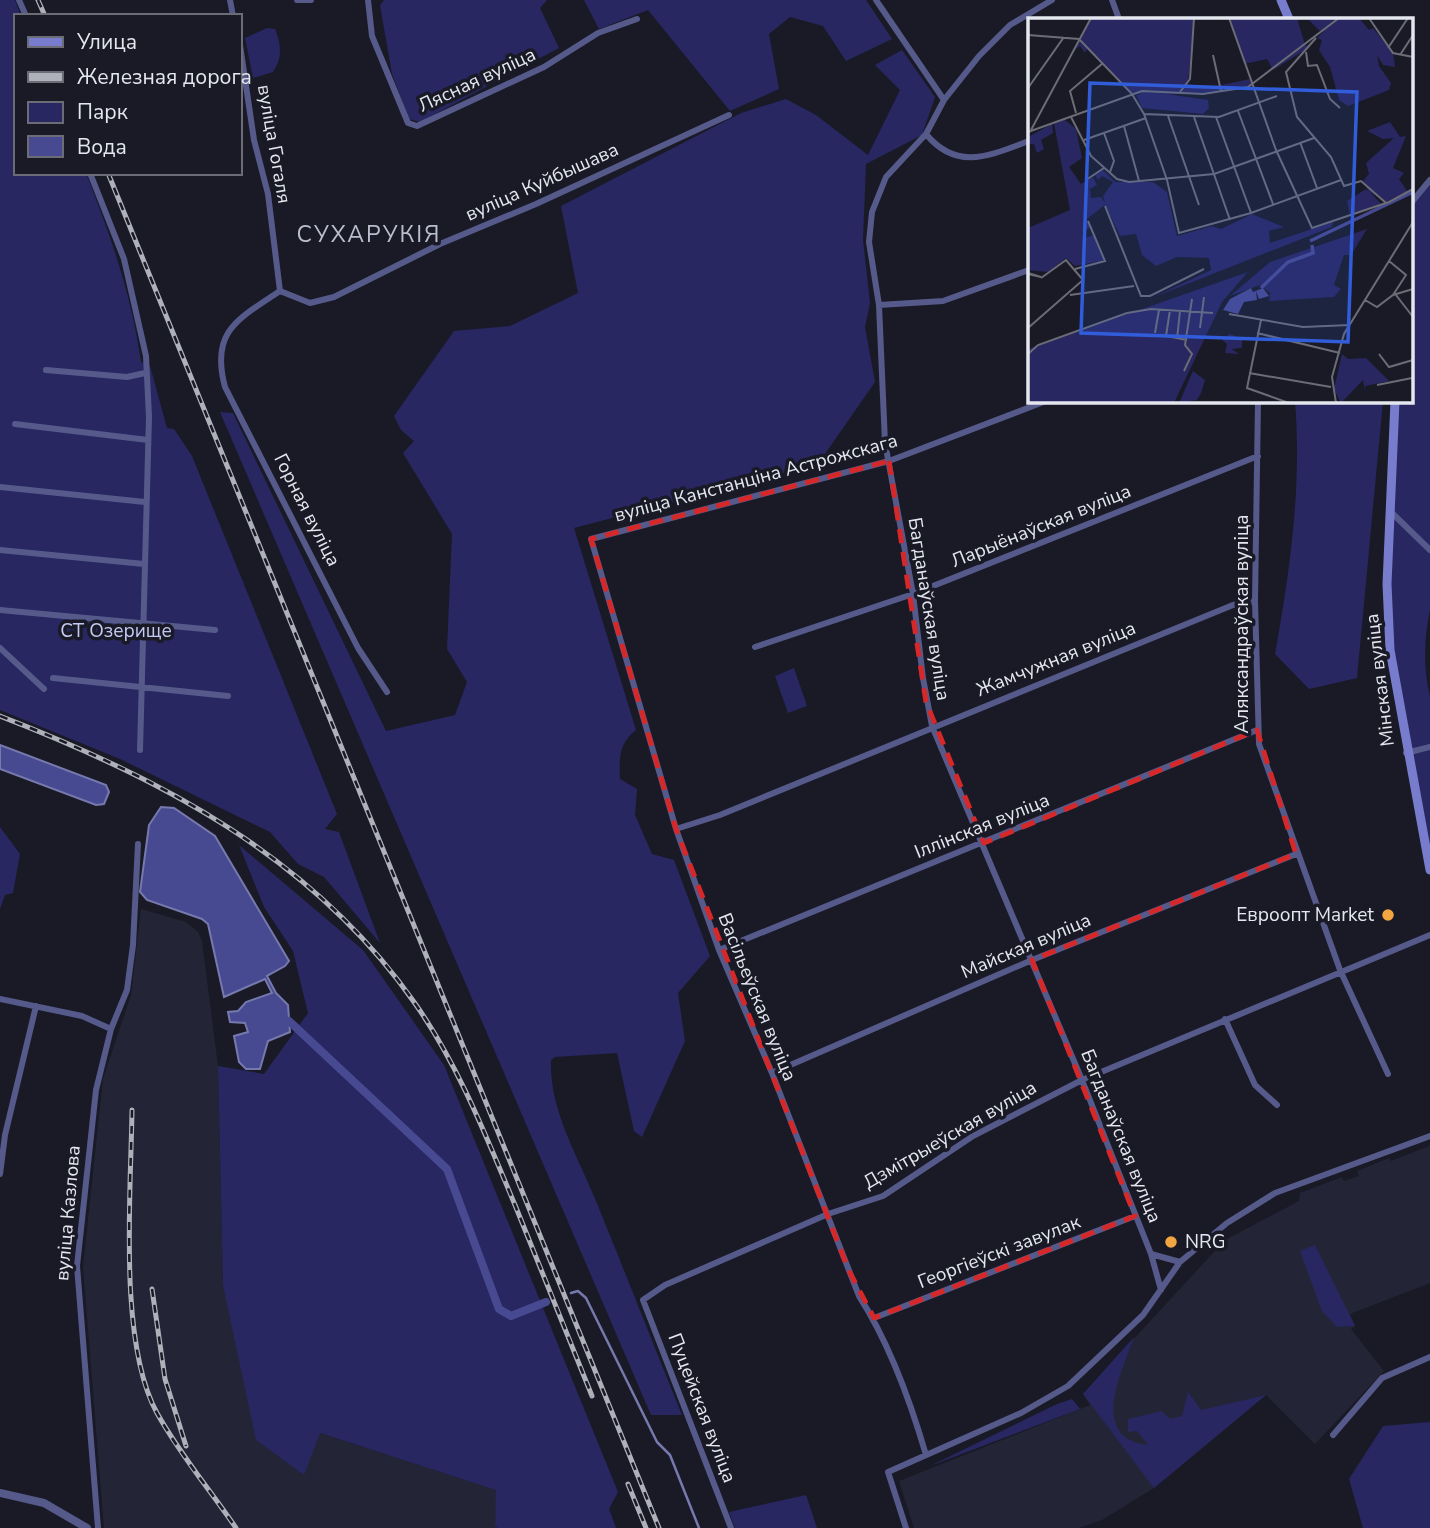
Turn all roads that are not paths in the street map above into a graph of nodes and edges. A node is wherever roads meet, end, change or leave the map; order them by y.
1 (297, 0) edge
2 (311, 0) edge
3 (368, 0) edge
4 (876, 0) edge
5 (1052, 0) edge
6 (1112, 0) edge
7 (1281, 0) edge
8 (1119, 18) edge
9 (1289, 18) edge
10 (637, 19) dead end
11 (242, 59) edge
12 (944, 100) junction
13 (729, 115) dead end
14 (926, 134) junction
15 (1028, 141) edge
16 (91, 175) edge
17 (1430, 180) edge
18 (1412, 203) edge
19 (1028, 270) edge
20 (280, 291) junction
21 (879, 305) junction
22 (46, 370) dead end
23 (146, 370) junction
24 (1043, 402) edge
25 (1258, 402) edge
26 (1395, 402) edge
27 (15, 424) dead end
28 (148, 440) junction
29 (1258, 456) junction
30 (889, 461) junction
31 (0, 487) edge
32 (145, 502) junction
33 (1391, 512) junction
34 (591, 539) joint
35 (0, 550) edge
36 (1430, 550) edge
37 (144, 564) junction
38 (913, 594) junction
39 (1255, 601) junction
40 (0, 610) edge
41 (142, 625) junction
42 (215, 630) dead end
43 (0, 648) edge
44 (755, 648) dead end
45 (53, 678) dead end
46 (141, 687) junction
47 (44, 689) dead end
48 (387, 692) dead end
49 (228, 695) dead end
50 (932, 726) junction
51 (1257, 730) junction
52 (1430, 747) edge
53 (140, 750) dead end
54 (1406, 753) junction
55 (676, 829) junction
56 (984, 843) junction
57 (138, 844) dead end
58 (1296, 853) junction
59 (1430, 870) edge
60 (1430, 935) edge
61 (719, 950) junction
62 (1032, 960) junction
63 (1340, 970) junction
64 (0, 999) edge
65 (36, 1006) junction
66 (1225, 1019) junction
67 (111, 1029) junction
68 (772, 1073) junction
69 (1388, 1074) dead end
70 (1082, 1080) junction
71 (1277, 1105) dead end
72 (1430, 1136) edge
73 (0, 1174) edge
74 (828, 1214) junction
75 (1135, 1216) junction
76 (1151, 1254) junction
77 (1180, 1262) junction
78 (1161, 1290) junction
79 (643, 1300) joint
80 (874, 1318) junction
81 (1430, 1357) edge
82 (1333, 1435) dead end
83 (926, 1455) junction
84 (0, 1493) edge
85 (87, 1528) edge
86 (98, 1528) edge
87 (732, 1528) edge
88 (906, 1528) edge

1 - 2 street
3 - 10 street, Лясная вуліца
4 - 12 street
5 - 12 street, Багданаўская вуліца
6 - 8 street
7 - 9 main road
11 - 20 street, вуліца Гогаля
12 - 14 street, Багданаўская вуліца
13 - 20 street, вуліца Куйбышава
14 - 15 street
14 - 21 street, Багданаўская вуліца
16 - 23 street
17 - 18 street
19 - 21 street
20 - 48 street, Горная вуліца
21 - 30 street, Багданаўская вуліца
22 - 23 street
23 - 28 street
24 - 30 street, вуліца Канстанціна Астрожскага
25 - 29 street, Аляксандраўская вуліца
26 - 33 main road, Мінская вуліца
27 - 28 street
28 - 32 street
29 - 38 street, Ларыёнаўская вуліца
29 - 39 street, Аляксандраўская вуліца
30 - 34 street, вуліца Канстанціна Астрожскага
30 - 38 street, Багданаўская вуліца
31 - 32 street
32 - 37 street
33 - 36 street
33 - 54 main road, Мінская вуліца
34 - 55 street, Васільеўская вуліца
35 - 37 street
37 - 41 street
38 - 44 street, Ларыёнаўская вуліца
38 - 50 street, Багданаўская вуліца
39 - 50 street, Жамчужная вуліца
39 - 51 street, Аляксандраўская вуліца
40 - 41 street
41 - 42 street
41 - 46 street
43 - 47 street
45 - 46 street
46 - 49 street
46 - 53 street
50 - 55 street, Жамчужная вуліца
50 - 56 street, Багданаўская вуліца
51 - 56 street, Іллінская вуліца
51 - 58 street, Аляксандраўская вуліца
52 - 54 street
54 - 59 main road, Мінская вуліца
55 - 61 street, Васільеўская вуліца
56 - 61 street, Іллінская вуліца
56 - 62 street, Багданаўская вуліца
57 - 67 street, вуліца Казлова
58 - 62 street, Майская вуліца
58 - 63 street, Аляксандраўская вуліца
60 - 63 street, Дзмітрыеўская вуліца
61 - 68 street, Васільеўская вуліца
62 - 68 street, Майская вуліца
62 - 70 street, Багданаўская вуліца
63 - 66 street, Дзмітрыеўская вуліца
63 - 69 street, Аляксандраўская вуліца
64 - 65 street
65 - 67 street
65 - 73 street
66 - 70 street, Дзмітрыеўская вуліца
66 - 71 street
67 - 86 street, вуліца Казлова
68 - 74 street, Васільеўская вуліца
70 - 74 street, Дзмітрыеўская вуліца
70 - 75 street, Багданаўская вуліца
72 - 77 street
74 - 79 street, Дзмітрыеўская вуліца
74 - 80 street, Васільеўская вуліца
75 - 76 street, Багданаўская вуліца
75 - 80 street, Георгіеўскі завулак
76 - 77 street, Багданаўская вуліца
76 - 78 street, Багданаўская вуліца
77 - 78 street
78 - 83 street
79 - 87 street, Пуцейская вуліца
80 - 83 street, Васільеўская вуліца
81 - 82 street
83 - 88 street
84 - 85 street

